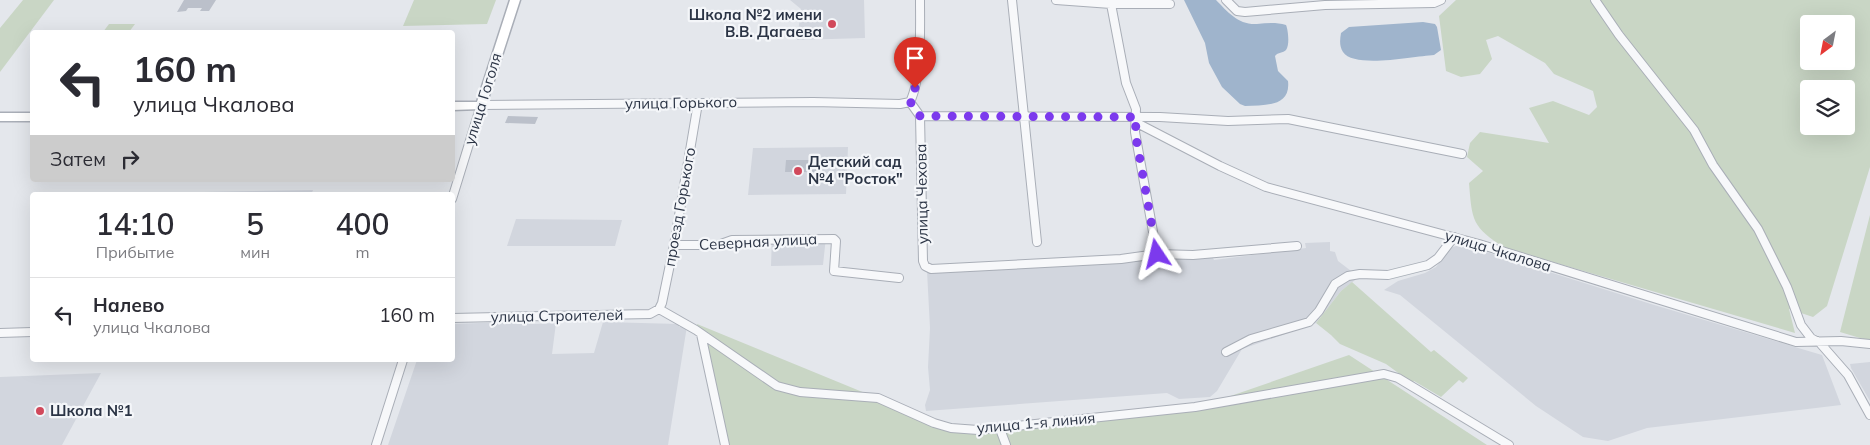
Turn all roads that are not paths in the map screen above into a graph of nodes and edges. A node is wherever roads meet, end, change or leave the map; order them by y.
1 (515, 0) edge
2 (920, 0) edge
3 (1012, 0) edge
4 (1056, 0) edge
5 (1226, 0) edge
6 (1441, 0) edge
7 (1595, 0) edge
8 (1324, 2) edge
9 (1110, 4) junction
10 (1170, 4) dead end
11 (910, 102) junction
12 (698, 103) junction
13 (481, 105) junction
14 (455, 106) edge
15 (1025, 115) junction
16 (920, 116) junction
17 (30, 117) edge
18 (0, 118) edge
19 (1137, 120) junction
20 (1462, 154) dead end
21 (454, 192) edge
22 (1454, 237) junction
23 (1037, 242) dead end
24 (674, 245) junction
25 (1297, 246) dead end
26 (1157, 254) junction
27 (899, 278) dead end
28 (659, 309) junction
29 (455, 318) edge
30 (30, 332) edge
31 (0, 333) edge
32 (701, 334) junction
33 (1820, 343) junction
34 (1870, 344) edge
35 (1226, 352) dead end
36 (402, 362) edge
37 (1870, 415) edge
38 (1000, 429) junction
39 (376, 445) edge
40 (724, 445) edge
41 (1006, 445) edge
42 (1509, 445) edge

1 - 13 street, улица Гоголя
2 - 11 street
3 - 15 street
4 - 9 street
5 - 8 street
6 - 8 street
7 - 33 street
9 - 10 street
9 - 19 street
11 - 12 street, улица Горького
11 - 16 street
12 - 13 street, улица Горького
12 - 24 street, проезд Горького
13 - 14 street, улица Горького
13 - 21 street, улица Гоголя
15 - 16 street, улица Чкалова
15 - 19 street, улица Чкалова
15 - 23 street
16 - 26 street, улица Чехова
17 - 18 street
19 - 20 street
19 - 22 street, улица Чкалова
19 - 26 street
22 - 33 street, улица Чкалова
22 - 35 street
24 - 27 street, Северная улица
24 - 28 street, проезд Горького
25 - 26 street
28 - 29 street, улица Строителей
28 - 32 street, улица 1-я линия
30 - 31 street
32 - 38 street, улица 1-я линия
32 - 40 street
33 - 34 street, улица Чкалова
33 - 37 street
36 - 39 street
38 - 41 street
38 - 42 street, улица 1-я линия

